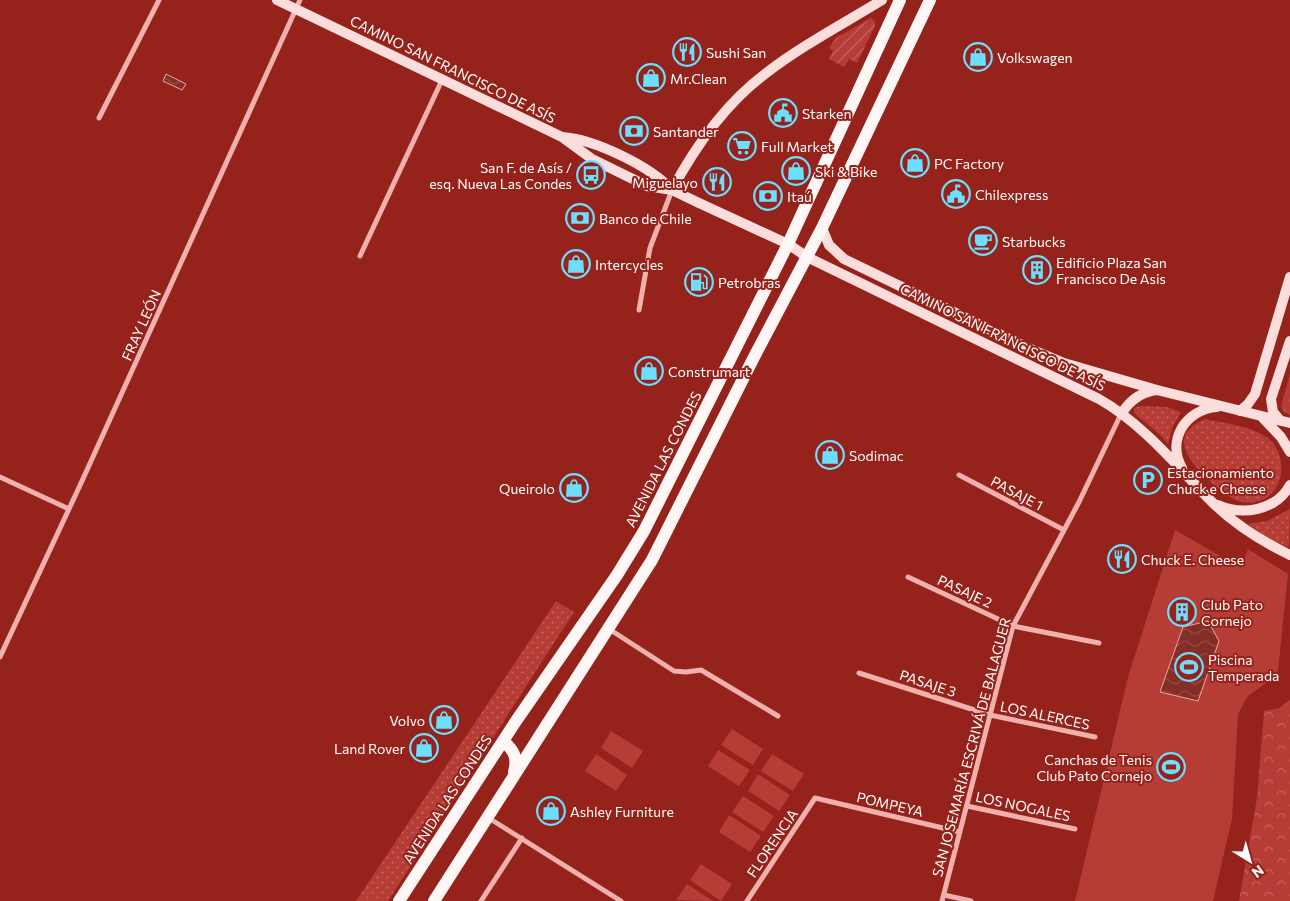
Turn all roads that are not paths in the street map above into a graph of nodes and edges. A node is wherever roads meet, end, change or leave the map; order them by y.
1 (159, 0) edge
2 (278, 0) edge
3 (882, 0) edge
4 (900, 0) edge
5 (930, 0) edge
6 (297, 4) edge
7 (442, 79) junction
8 (99, 118) dead end
9 (562, 137) junction
10 (672, 190) junction
11 (822, 228) junction
12 (788, 244) junction
13 (360, 256) dead end
14 (807, 258) junction
15 (1290, 277) edge
16 (639, 310) dead end
17 (1290, 341) edge
18 (1157, 390) junction
19 (1223, 407) junction
20 (1240, 411) junction
21 (1122, 414) junction
22 (1260, 415) junction
23 (1285, 422) edge
24 (1290, 452) edge
25 (1185, 472) junction
26 (960, 475) dead end
27 (0, 477) edge
28 (1290, 485) edge
29 (1212, 502) junction
30 (69, 509) junction
31 (1064, 530) junction
32 (1290, 555) edge
33 (908, 577) dead end
34 (1013, 626) junction
35 (608, 628) junction
36 (1099, 643) dead end
37 (0, 657) edge
38 (860, 673) dead end
39 (990, 715) junction
40 (778, 716) dead end
41 (1095, 738) dead end
42 (503, 741) junction
43 (512, 780) junction
44 (815, 798) joint
45 (967, 806) junction
46 (487, 816) junction
47 (1075, 828) dead end
48 (960, 832) junction
49 (522, 838) junction
50 (612, 896) junction
51 (943, 898) edge
52 (399, 901) edge
53 (434, 901) edge
54 (481, 901) edge
55 (609, 901) edge
56 (621, 901) edge
57 (747, 901) edge
58 (972, 901) edge

1 - 8 street
2 - 6 main road, CAMINO SAN FRANCISCO DE ASÍS
3 - 10 main road
4 - 12 main road, AVENIDA LAS CONDES
5 - 11 main road
6 - 7 main road, CAMINO SAN FRANCISCO DE ASÍS
6 - 30 street, FRAY LEÓN
7 - 9 main road, CAMINO SAN FRANCISCO DE ASÍS
7 - 13 street
9 - 10 main road, CAMINO SAN FRANCISCO DE ASÍS
9 - 10 main road, CAMINO SAN FRANCISCO DE ASÍS
10 - 12 main road, CAMINO SAN FRANCISCO DE ASÍS
10 - 16 street
11 - 14 main road
11 - 18 main road, CAMINO SAN FRANCISCO DE ASÍS
12 - 14 main road, CAMINO SAN FRANCISCO DE ASÍS
12 - 42 main road, AVENIDA LAS CONDES
14 - 21 main road, CAMINO SAN FRANCISCO DE ASÍS
14 - 35 main road
15 - 20 main road
17 - 23 main road
18 - 19 main road, CAMINO SAN FRANCISCO DE ASÍS
18 - 21 main road
19 - 20 main road, CAMINO SAN FRANCISCO DE ASÍS
19 - 25 main road
20 - 22 main road, CAMINO SAN FRANCISCO DE ASÍS
21 - 25 main road, CAMINO SAN FRANCISCO DE ASÍS
21 - 31 street, SAN JOSEMARÍA ESCRIVÁ DE BALAGUER
22 - 23 main road, CAMINO SAN FRANCISCO DE ASÍS
22 - 24 main road
25 - 29 main road, CAMINO SAN FRANCISCO DE ASÍS
26 - 31 street, PASAJE 1
27 - 30 street
28 - 29 main road
29 - 32 main road, CAMINO SAN FRANCISCO DE ASÍS
30 - 37 street, FRAY LEÓN
31 - 34 street, SAN JOSEMARÍA ESCRIVÁ DE BALAGUER
33 - 34 street, PASAJE 2
34 - 36 street, PASAJE 2
34 - 39 street, SAN JOSEMARÍA ESCRIVÁ DE BALAGUER
35 - 40 street
35 - 43 main road
38 - 39 street, PASAJE 3
39 - 41 street, LOS ALERCES
39 - 45 street, SAN JOSEMARÍA ESCRIVÁ DE BALAGUER
42 - 43 main road
42 - 52 main road, AVENIDA LAS CONDES
43 - 46 main road
44 - 48 street, POMPEYA
44 - 57 street, FLORENCIA
45 - 47 street, LOS NOGALES
45 - 48 street, SAN JOSEMARÍA ESCRIVÁ DE BALAGUER
46 - 49 street
46 - 53 main road
48 - 51 street, SAN JOSEMARÍA ESCRIVÁ DE BALAGUER
49 - 50 street
49 - 54 street
50 - 55 street
50 - 56 street
51 - 58 street

